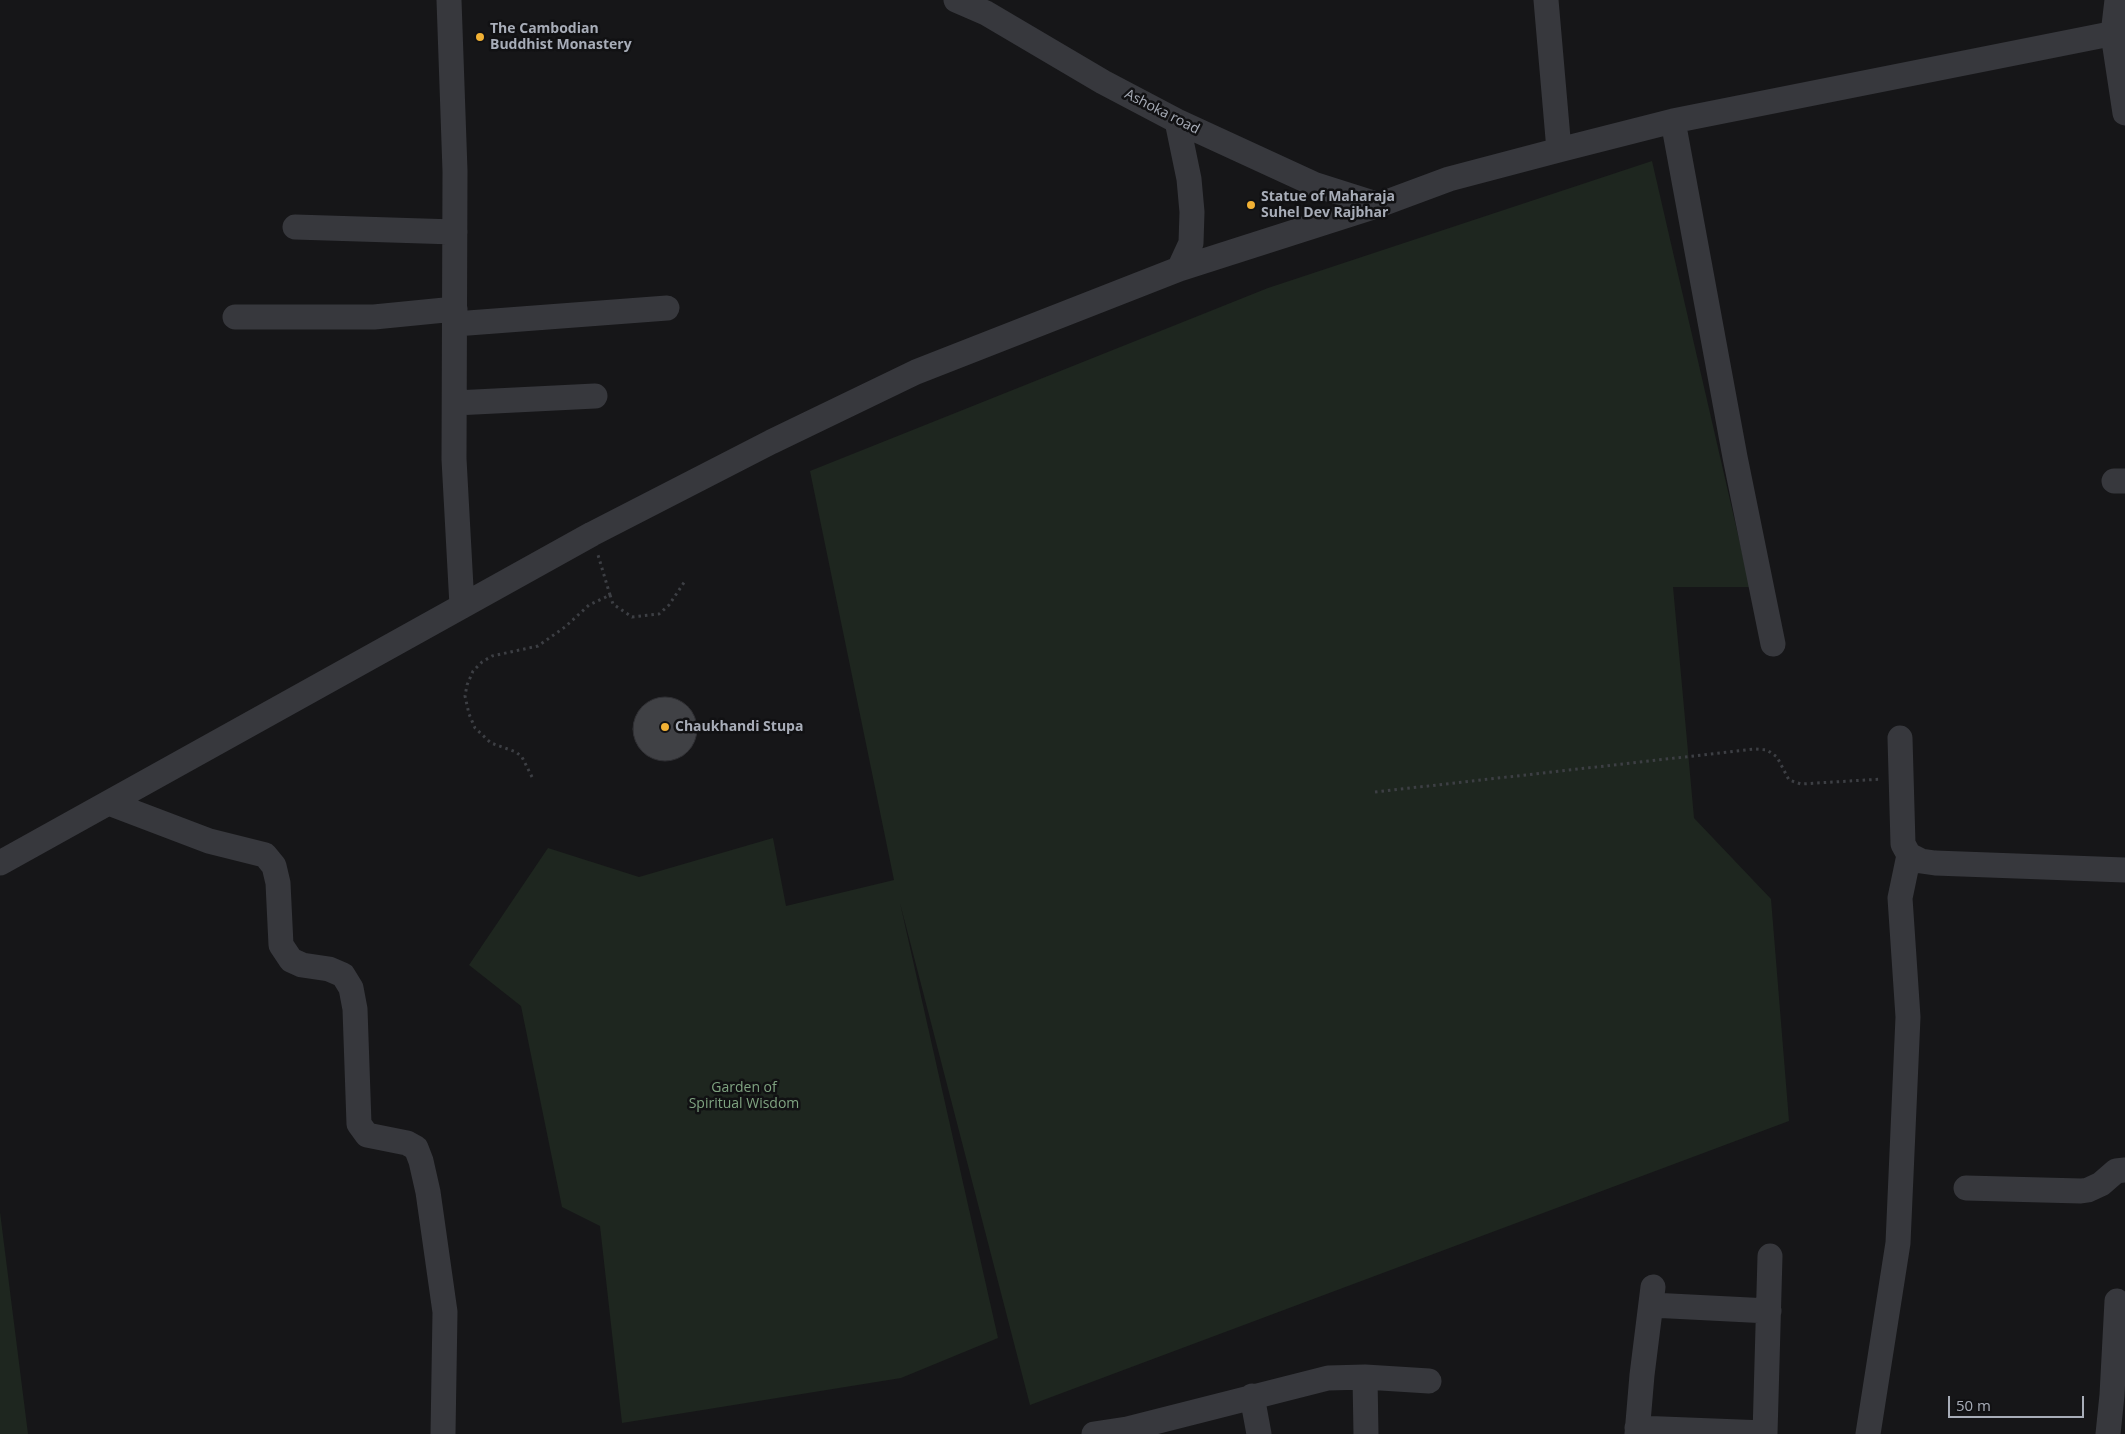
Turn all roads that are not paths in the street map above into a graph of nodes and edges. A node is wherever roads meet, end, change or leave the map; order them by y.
1 (449, 0) edge
2 (956, 0) edge
3 (1546, 0) edge
4 (2117, 0) edge
5 (986, 6) edge
6 (2119, 32) edge
7 (2125, 113) edge
8 (1177, 121) junction
9 (1673, 122) junction
10 (1559, 150) junction
11 (1379, 204) junction
12 (295, 227) dead end
13 (455, 232) junction
14 (1179, 269) junction
15 (667, 308) dead end
16 (455, 316) junction
17 (235, 317) dead end
18 (595, 396) dead end
19 (454, 403) junction
20 (462, 606) junction
21 (1773, 644) dead end
22 (1900, 738) dead end
23 (109, 803) junction
24 (1909, 855) junction
25 (0, 863) edge
26 (2125, 870) edge
27 (2125, 1170) edge
28 (1966, 1188) dead end
29 (1770, 1256) dead end
30 (2117, 1301) dead end
31 (1769, 1311) junction
32 (1365, 1377) junction
33 (1429, 1381) dead end
34 (1252, 1396) junction
35 (1144, 1430) edge
36 (1637, 1431) edge
37 (443, 1434) edge
38 (1094, 1434) edge
39 (1259, 1434) edge
40 (1366, 1434) edge
41 (1765, 1434) edge
42 (1868, 1434) edge
43 (2108, 1434) edge

1 - 13 street
2 - 5 street, Ashoka road
3 - 10 street
4 - 6 street
5 - 8 street, Ashoka road
6 - 7 street
6 - 9 street
8 - 11 street, Ashoka road
8 - 14 street
9 - 10 street
9 - 21 street
10 - 11 street
11 - 14 street
12 - 13 street
13 - 16 street
14 - 20 street
15 - 16 street
16 - 17 street
16 - 19 street
18 - 19 street
19 - 20 street
20 - 23 street
22 - 24 street
23 - 25 street
23 - 37 street
24 - 26 street
24 - 42 street
27 - 28 street
29 - 31 street
30 - 43 street
31 - 36 street
31 - 41 street
32 - 33 street
32 - 34 street
32 - 40 street
34 - 35 street
34 - 39 street
35 - 38 street
36 - 41 street

